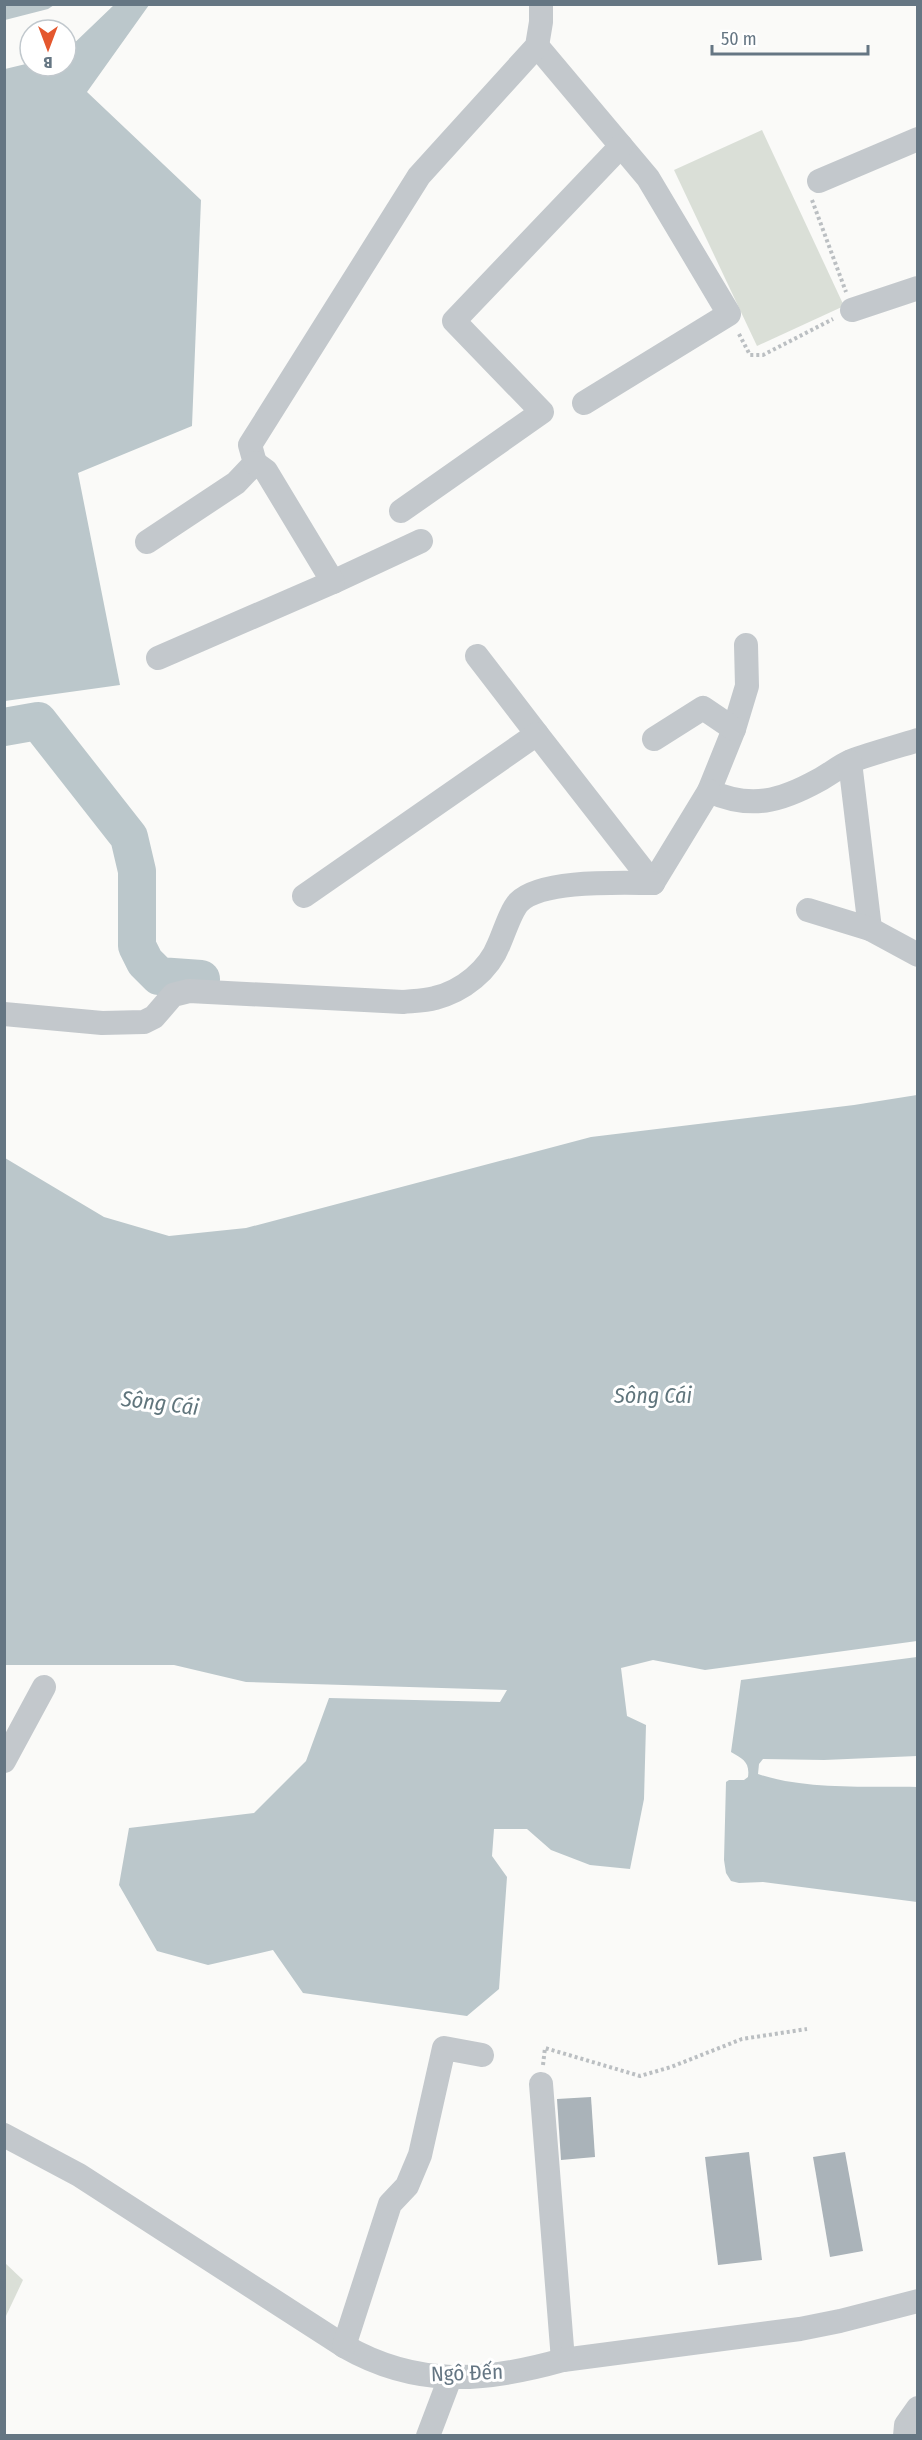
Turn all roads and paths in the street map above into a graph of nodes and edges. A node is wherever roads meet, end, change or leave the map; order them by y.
1 (541, 4) edge
2 (537, 46) junction
3 (918, 139) edge
4 (621, 146) junction
5 (819, 182) joint
6 (918, 288) edge
7 (852, 310) junction
8 (729, 315) junction
9 (584, 403) dead end
10 (255, 463) junction
11 (401, 511) dead end
12 (421, 541) dead end
13 (147, 542) dead end
14 (333, 582) junction
15 (746, 645) dead end
16 (477, 656) dead end
17 (158, 658) dead end
18 (735, 729) junction
19 (537, 734) junction
20 (654, 739) dead end
21 (918, 740) edge
22 (850, 762) junction
23 (709, 791) junction
24 (654, 883) junction
25 (304, 896) dead end
26 (808, 910) dead end
27 (870, 929) junction
28 (918, 955) edge
29 (4, 1014) edge
30 (44, 1687) dead end
31 (4, 1761) edge
32 (807, 2029) dead end
33 (482, 2055) dead end
34 (541, 2084) joint
35 (4, 2135) edge
36 (918, 2301) edge
37 (344, 2346) junction
38 (563, 2360) junction
39 (450, 2378) junction
40 (918, 2408) edge
41 (428, 2436) edge
42 (905, 2436) edge

1 - 2 street
2 - 4 street
2 - 10 street
3 - 5 street
4 - 8 street
4 - 11 street
5 - 7 path
6 - 7 street
7 - 8 path
8 - 9 street
10 - 13 street
10 - 14 street
12 - 14 street
14 - 17 street
15 - 18 street
16 - 19 street
18 - 20 street
18 - 23 street
19 - 24 street
19 - 25 street
21 - 22 street
22 - 23 street
22 - 27 street
23 - 24 street
24 - 29 street
26 - 27 street
27 - 28 street
30 - 31 street
32 - 34 path
33 - 37 street
34 - 38 street
35 - 37 street, Ngô Đến
36 - 38 street, Ngô Đến
37 - 39 street, Ngô Đến
38 - 39 street, Ngô Đến
39 - 41 street
40 - 42 street

